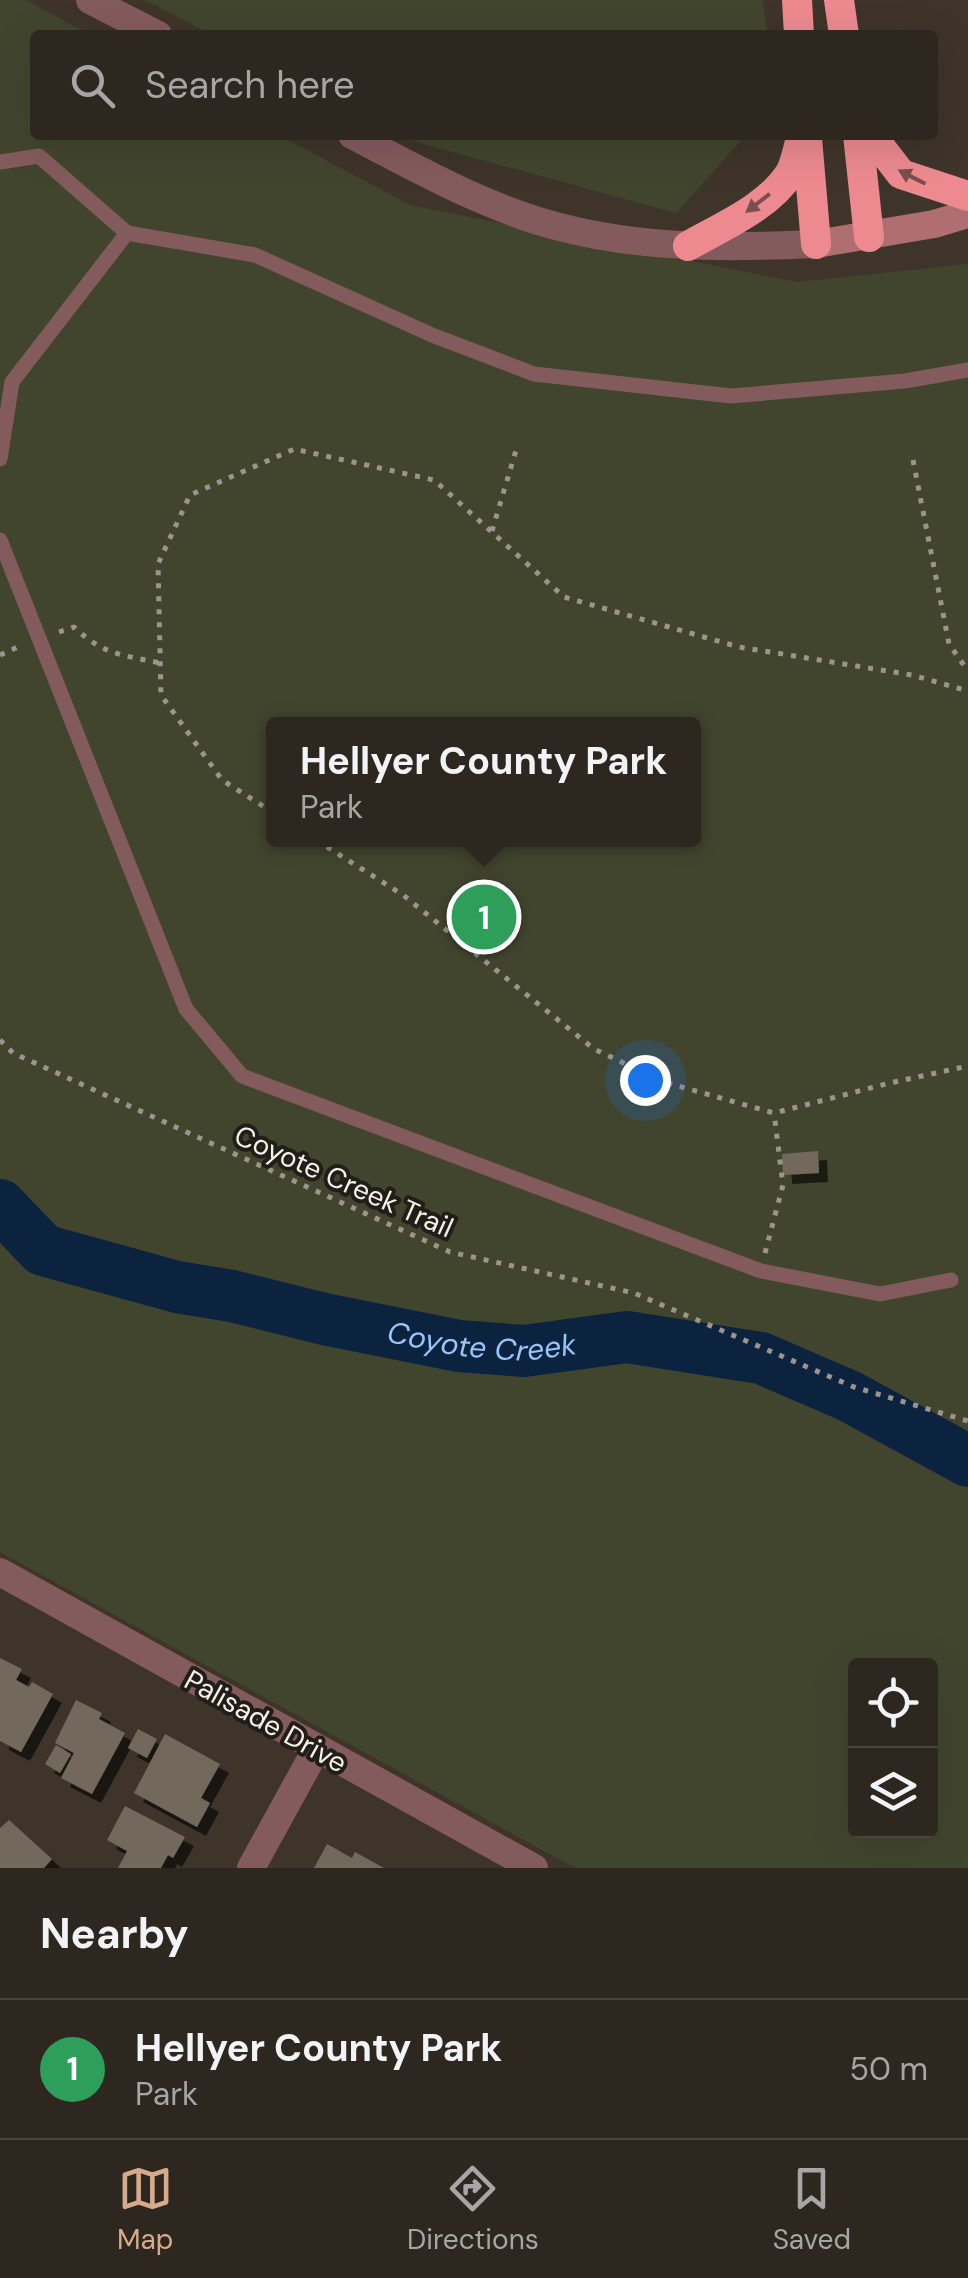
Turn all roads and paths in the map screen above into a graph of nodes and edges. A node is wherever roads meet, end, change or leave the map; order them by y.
1 (90, 0) edge
2 (797, 0) edge
3 (839, 0) edge
4 (148, 30) edge
5 (800, 30) edge
6 (843, 30) edge
7 (362, 140) edge
8 (802, 140) edge
9 (805, 140) edge
10 (859, 140) edge
11 (875, 140) edge
12 (0, 162) edge
13 (968, 196) edge
14 (968, 214) edge
15 (127, 233) junction
16 (869, 237) junction
17 (816, 244) junction
18 (688, 246) junction
19 (968, 370) edge
20 (517, 447) dead end
21 (0, 460) edge
22 (914, 460) dead end
23 (492, 531) junction
24 (0, 540) edge
25 (39, 639) junction
26 (160, 663) junction
27 (968, 672) edge
28 (968, 691) edge
29 (266, 808) edge
30 (327, 847) edge
31 (0, 1040) edge
32 (968, 1066) edge
33 (774, 1113) junction
34 (760, 1271) junction
35 (951, 1280) dead end
36 (968, 1421) edge
37 (0, 1572) edge
38 (317, 1748) junction
39 (251, 1868) edge
40 (534, 1868) edge

1 - 4 street
2 - 5 highway
3 - 6 highway
7 - 18 street
8 -> 18 highway
9 - 17 highway
10 - 16 highway
13 -> 11 highway
12 - 15 lane
14 - 16 main road
15 - 19 lane
15 - 21 lane
16 - 17 main road
17 - 18 street
20 - 23 path
22 - 27 path
23 - 26 path
23 - 28 path
24 - 25 lane
25 - 26 path
25 - 34 lane
26 - 29 path
30 - 33 path
31 - 36 path, Coyote Creek Trail
32 - 33 path
33 - 34 path
34 - 35 lane
37 - 38 street, Palisade Drive
38 - 39 street
38 - 40 street, Palisade Drive

